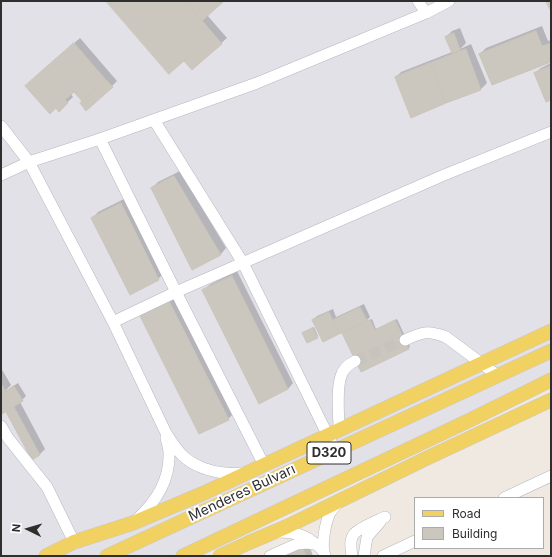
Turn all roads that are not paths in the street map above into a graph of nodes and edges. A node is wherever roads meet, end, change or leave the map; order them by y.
1 (418, 1) edge
2 (449, 1) edge
3 (426, 13) junction
4 (154, 120) junction
5 (1, 126) edge
6 (551, 132) edge
7 (100, 139) junction
8 (29, 162) junction
9 (1, 175) edge
10 (243, 263) junction
11 (176, 292) junction
12 (114, 322) junction
13 (551, 331) edge
14 (405, 340) tunnel mouth
15 (551, 351) edge
16 (355, 361) tunnel mouth
17 (481, 363) junction
18 (498, 376) junction
19 (551, 380) edge
20 (551, 400) edge
21 (1, 426) edge
22 (494, 427) junction
23 (166, 433) junction
24 (333, 433) junction
25 (434, 437) junction
26 (336, 450) junction
27 (264, 465) junction
28 (244, 473) junction
29 (551, 476) edge
30 (506, 497) edge
31 (340, 500) junction
32 (133, 523) junction
33 (275, 532) junction
34 (414, 541) edge
35 (74, 542) junction
36 (322, 551) edge
37 (46, 556) edge
38 (107, 556) edge
39 (183, 556) edge
40 (220, 556) edge
41 (270, 556) edge
42 (352, 556) edge
43 (364, 556) edge
44 (383, 556) edge

1 - 3 street
2 - 3 street
3 - 4 street
4 - 7 street
4 - 10 street
5 - 8 street
6 - 10 street
7 - 8 street
7 - 11 street
8 - 9 street
8 - 12 street
10 - 11 street
10 - 24 street
11 - 12 street
11 - 27 street
12 - 23 street
13 - 17 main road
14 - 17 street
15 - 18 main road, Menderes Bulvarı / D320
16 - 24 street
17 - 18 street
17 - 24 main road
18 - 26 main road, Menderes Bulvarı / D320
19 - 25 main road, D320
20 - 22 main road
21 - 35 street
22 - 25 main road
22 - 31 main road
23 - 28 street
23 - 32 street
24 - 26 street
24 - 27 main road
25 - 39 main road, D320
26 - 27 main road
26 - 38 main road, Menderes Bulvarı / D320
27 - 28 main road
28 - 32 main road
29 - 30 street
31 - 33 main road
31 - 36 street
32 - 35 main road
33 - 36 street
33 - 40 main road
34 - 44 street
35 - 37 main road
36 - 41 street
42 - 43 street

